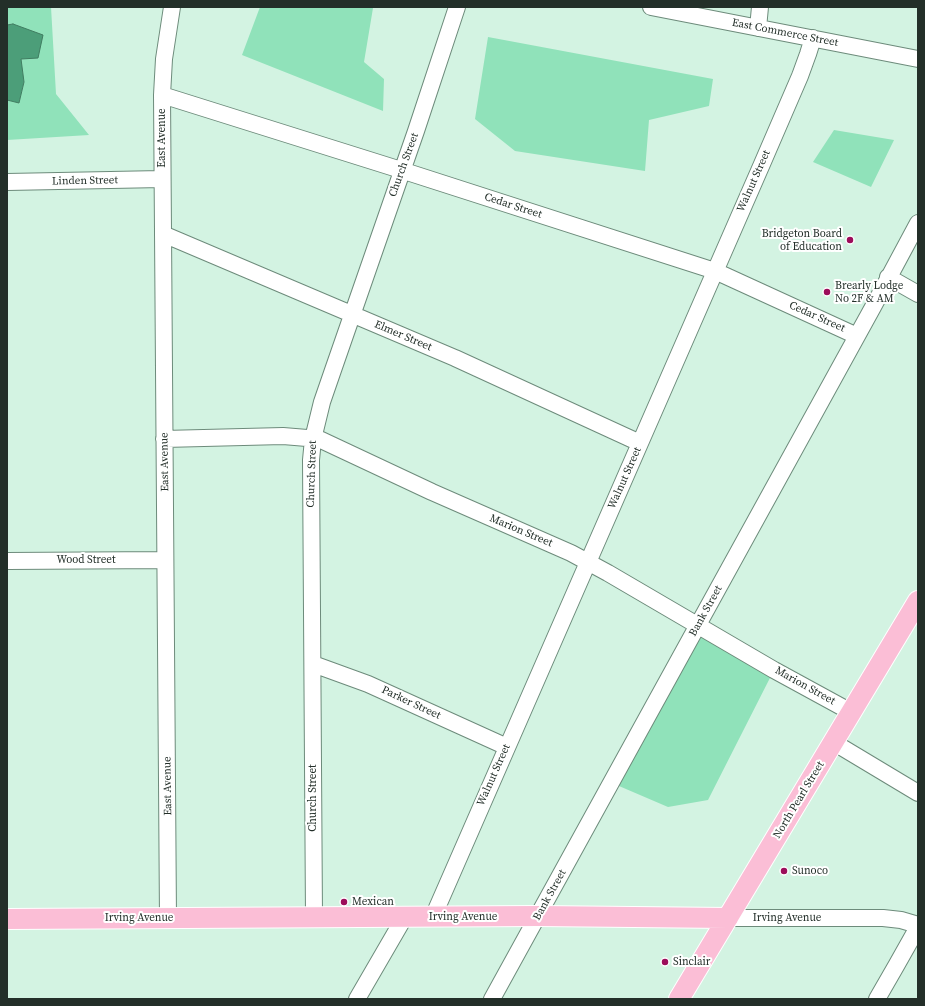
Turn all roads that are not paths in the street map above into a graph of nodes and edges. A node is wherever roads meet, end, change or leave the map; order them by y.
1 (172, 7) edge
2 (457, 7) edge
3 (651, 7) edge
4 (760, 7) edge
5 (758, 28) junction
6 (813, 38) junction
7 (918, 59) edge
8 (162, 95) junction
9 (401, 170) junction
10 (162, 179) junction
11 (7, 182) edge
12 (918, 223) edge
13 (163, 234) junction
14 (715, 271) junction
15 (888, 277) junction
16 (918, 294) edge
17 (351, 314) junction
18 (858, 336) junction
19 (164, 439) junction
20 (313, 439) junction
21 (640, 443) junction
22 (166, 560) junction
23 (7, 561) edge
24 (588, 562) junction
25 (918, 600) edge
26 (698, 625) junction
27 (313, 664) junction
28 (851, 712) junction
29 (833, 742) junction
30 (507, 747) junction
31 (918, 793) edge
32 (538, 916) junction
33 (314, 917) junction
34 (433, 917) junction
35 (168, 918) junction
36 (404, 918) junction
37 (728, 918) junction
38 (7, 919) edge
39 (918, 926) edge
40 (357, 999) edge
41 (492, 999) edge
42 (679, 999) edge
43 (877, 999) edge

1 - 8 street, East Avenue
2 - 9 street, Church Street
3 - 5 street, East Commerce Street
4 - 5 street
5 - 6 street, East Commerce Street
6 - 7 street, East Commerce Street
6 - 14 street, Walnut Street
8 - 9 street, Cedar Street
8 - 10 street, East Avenue
9 - 14 street, Cedar Street
9 - 17 street, Church Street
10 - 11 street, Linden Street
10 - 13 street, East Avenue
12 - 15 street, Bank Street
13 - 17 street, Elmer Street
13 - 19 street, East Avenue
14 - 18 street, Cedar Street
14 - 21 street, Walnut Street
15 - 16 street
15 - 18 street, Bank Street
17 - 20 street, Church Street
17 - 21 street, Elmer Street
18 - 26 street, Bank Street
19 - 20 street, Marion Street
19 - 22 street, East Avenue
20 - 24 street, Marion Street
20 - 27 street, Church Street
21 - 24 street, Walnut Street
22 - 23 street, Wood Street
22 - 35 street, East Avenue
24 - 26 street, Marion Street
24 - 30 street, Walnut Street
25 - 28 main road, North Pearl Street
26 - 28 street, Marion Street
26 - 32 street, Bank Street
27 - 30 street, Parker Street
27 - 33 street, Church Street
28 - 29 main road, North Pearl Street
29 - 31 street
29 - 37 main road, North Pearl Street
30 - 34 street, Walnut Street
32 - 34 main road, Irving Avenue
32 - 37 main road, Irving Avenue
32 - 41 street, Bank Street
33 - 35 main road, Irving Avenue
33 - 36 main road, Irving Avenue
34 - 36 main road, Irving Avenue
35 - 38 main road, Irving Avenue
36 - 40 street
37 - 39 street, Irving Avenue
37 - 42 main road, North Pearl Street
39 - 43 street

